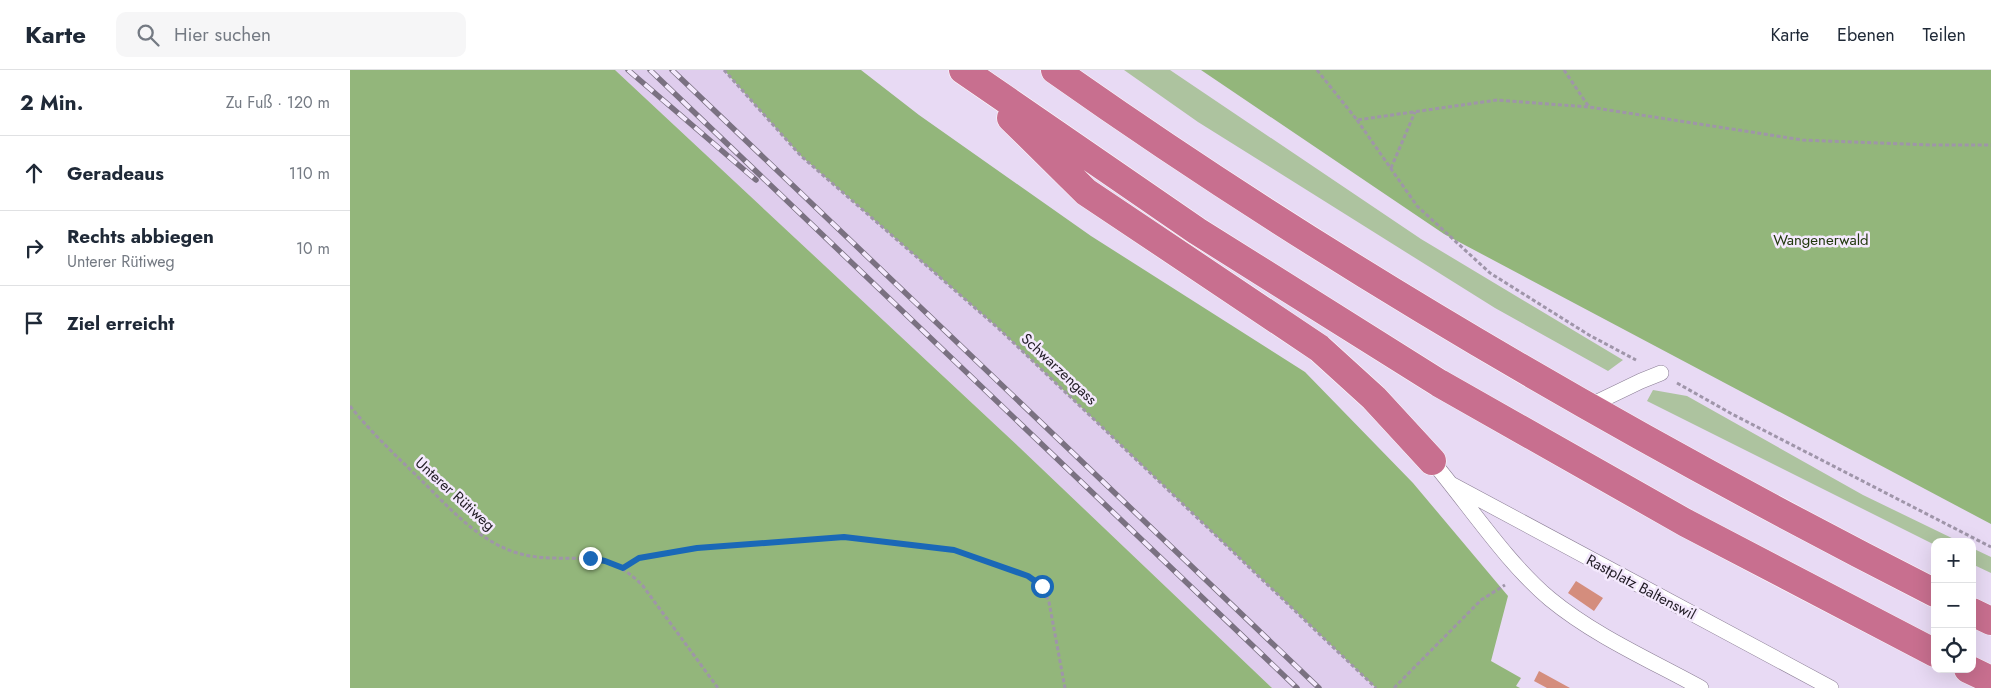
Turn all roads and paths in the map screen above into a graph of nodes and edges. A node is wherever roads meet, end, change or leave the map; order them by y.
1 (724, 70) edge
2 (962, 70) edge
3 (1055, 70) edge
4 (1317, 70) edge
5 (1564, 70) edge
6 (1589, 107) junction
7 (1415, 112) junction
8 (1991, 145) edge
9 (1391, 169) dead end
10 (1661, 374) dead end
11 (350, 406) edge
12 (1587, 407) junction
13 (1432, 461) joint
14 (1451, 484) junction
15 (623, 568) junction
16 (1504, 585) dead end
17 (1931, 591) edge
18 (1976, 614) edge
19 (1991, 621) edge
20 (1931, 651) edge
21 (1976, 673) edge
22 (1991, 680) edge
23 (718, 688) edge
24 (1065, 688) edge
25 (1376, 688) edge
26 (1394, 688) edge
27 (1700, 688) edge
28 (1831, 688) edge

1 - 25 path, Schwarzengass
2 - 13 highway
2 - 20 highway
3 - 12 highway
4 - 7 path
5 - 6 path
6 - 7 path
6 - 8 path
7 - 9 path
10 - 12 lane
11 - 15 path, Unterer Rütiweg
12 - 17 highway
13 - 14 lane, Rastplatz Baltenswil
14 - 27 lane, Rastplatz Baltenswil
14 - 28 lane, Rastplatz Baltenswil
15 - 23 path, Unterer Rütiweg
15 - 24 path
16 - 26 path
18 - 19 highway
21 - 22 highway

